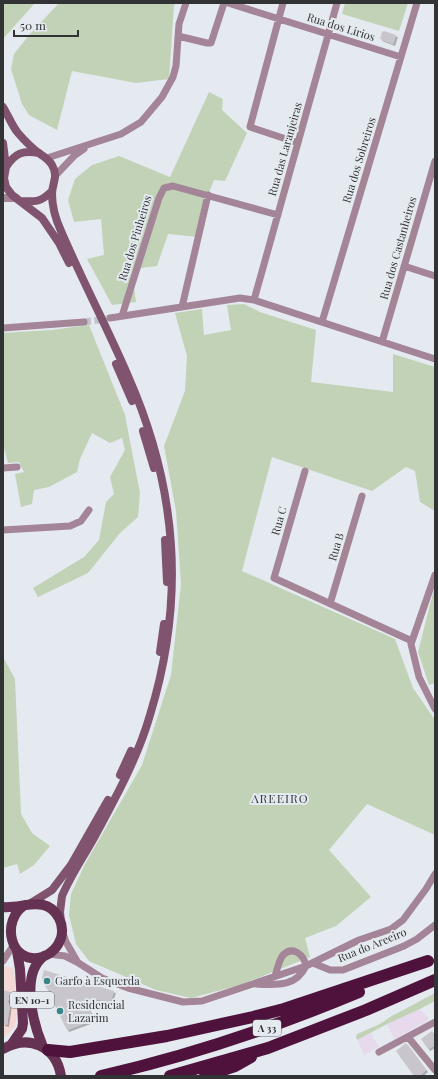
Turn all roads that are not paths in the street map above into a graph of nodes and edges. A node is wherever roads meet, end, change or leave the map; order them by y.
1 (186, 3) edge
2 (224, 3) edge
3 (228, 3) edge
4 (283, 3) edge
5 (337, 3) edge
6 (417, 3) edge
7 (279, 19) junction
8 (328, 34) junction
9 (178, 36) junction
10 (401, 57) junction
11 (3, 107) edge
12 (99, 142) junction
13 (3, 143) edge
14 (298, 143) junction
15 (43, 156) junction
16 (435, 161) edge
17 (6, 167) junction
18 (56, 176) junction
19 (433, 178) edge
20 (4, 179) edge
21 (52, 191) junction
22 (208, 195) junction
23 (3, 198) edge
24 (18, 200) junction
25 (278, 215) junction
26 (404, 266) junction
27 (435, 276) edge
28 (254, 300) junction
29 (182, 307) junction
30 (122, 316) junction
31 (110, 318) tunnel mouth
32 (84, 322) tunnel mouth
33 (322, 322) junction
34 (3, 328) edge
35 (382, 342) junction
36 (435, 359) edge
37 (17, 467) dead end
38 (3, 468) edge
39 (306, 470) dead end
40 (362, 496) dead end
41 (89, 510) dead end
42 (3, 530) edge
43 (435, 575) edge
44 (330, 604) junction
45 (412, 641) junction
46 (435, 710) edge
47 (435, 874) edge
48 (28, 904) junction
49 (3, 907) edge
50 (435, 924) edge
51 (62, 928) junction
52 (6, 930) edge
53 (15, 948) junction
54 (46, 955) junction
55 (431, 960) edge
56 (3, 961) edge
57 (77, 962) junction
58 (310, 964) junction
59 (275, 976) junction
60 (435, 980) edge
61 (252, 984) junction
62 (435, 1022) edge
63 (408, 1037) junction
64 (7, 1047) edge
65 (268, 1048) junction
66 (49, 1052) junction
67 (379, 1052) dead end
68 (435, 1070) edge
69 (61, 1076) edge
70 (100, 1076) edge
71 (170, 1076) edge
72 (205, 1076) edge

1 - 9 street
2 - 9 street
3 - 7 street, Rua dos Lirios
4 - 7 street
5 - 8 street, Rua das Laranjeiras
6 - 10 street, Rua dos Sobreiros
7 - 8 street, Rua dos Lirios
7 - 14 street
8 - 10 street, Rua dos Lirios
8 - 14 street, Rua das Laranjeiras
9 - 12 street
10 - 33 street, Rua dos Sobreiros
11 - 15 main road
12 - 15 street
12 - 18 street
13 - 17 main road
14 - 25 street, Rua das Laranjeiras
15 - 17 main road
15 - 18 main road
16 - 19 street, Rua dos Castanheiros
17 - 20 main road
18 - 21 main road
19 - 26 street, Rua dos Castanheiros
20 - 24 main road
21 - 24 main road
21 - 51 main road
22 - 25 street, Rua dos Pinheiros
22 - 29 street
22 - 30 street, Rua dos Pinheiros
23 - 24 street
24 - 48 main road
25 - 28 street, Rua das Laranjeiras
26 - 27 street
26 - 35 street, Rua dos Castanheiros
28 - 29 street
28 - 33 street
29 - 30 street
30 - 31 street
32 - 34 street
33 - 35 street
35 - 36 street
37 - 38 street
39 - 44 street, Rua C
40 - 44 street, Rua B
41 - 42 street
43 - 45 street
44 - 45 street
45 - 46 street
47 - 58 street
48 - 49 main road
48 - 51 main road
48 - 52 main road, EN 10-1
50 - 58 street, Rua do Areeiro
51 - 54 main road, EN 10-1
51 - 57 street
52 - 53 main road, EN 10-1
53 - 54 main road
53 - 56 street
53 - 64 main road, EN 10-1
54 - 57 street
54 - 66 main road, EN 10-1
55 - 66 highway
55 - 70 highway, A 33
57 - 61 street
58 - 59 street
58 - 59 street
58 - 61 street
59 - 61 street
60 - 65 highway, A 33
62 - 63 street
63 - 67 street
63 - 68 street
64 - 66 main road, EN 10-1
65 - 71 highway, A 33
65 - 72 highway
66 - 69 main road, EN 10-1

